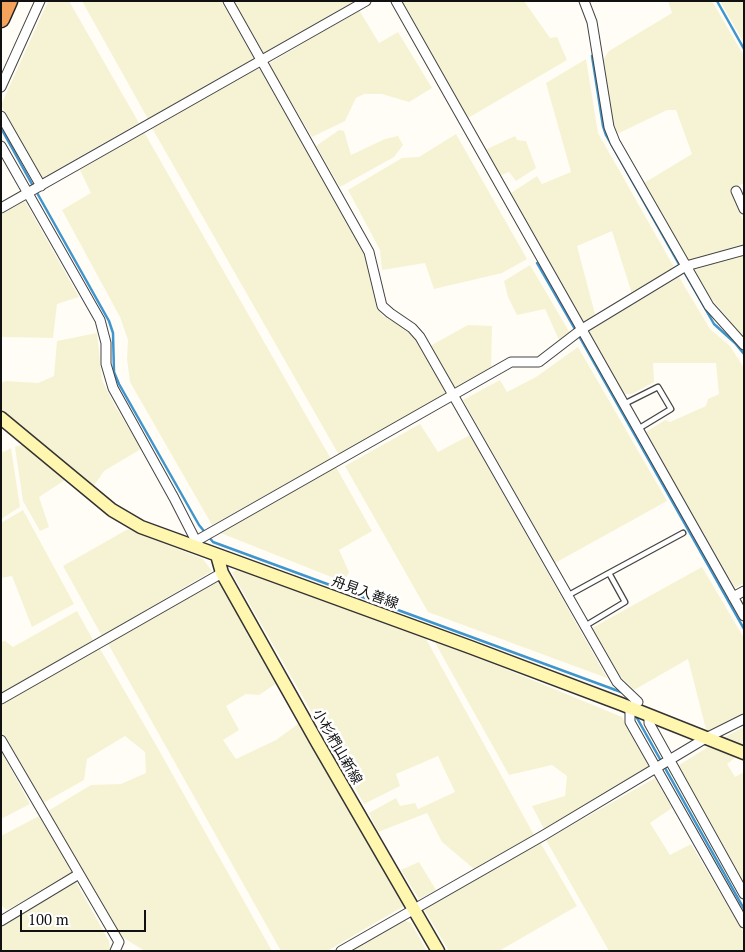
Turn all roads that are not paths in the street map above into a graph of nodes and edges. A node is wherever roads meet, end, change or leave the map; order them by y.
1 (9, 1) edge
2 (40, 1) edge
3 (228, 1) edge
4 (366, 1) edge
5 (396, 1) edge
6 (584, 1) edge
7 (1, 19) edge
8 (262, 61) junction
9 (1, 87) edge
10 (1, 116) edge
11 (1, 146) edge
12 (40, 186) junction
13 (736, 191) dead end
14 (28, 193) junction
15 (1, 208) edge
16 (744, 210) edge
17 (744, 250) edge
18 (686, 266) junction
19 (582, 329) junction
20 (744, 345) edge
21 (453, 395) junction
22 (624, 404) junction
23 (1, 418) edge
24 (638, 429) junction
25 (683, 533) dead end
26 (197, 544) junction
27 (217, 555) junction
28 (222, 573) junction
29 (609, 573) junction
30 (744, 591) edge
31 (567, 596) junction
32 (733, 597) junction
33 (744, 616) edge
34 (585, 626) junction
35 (1, 699) edge
36 (630, 708) junction
37 (649, 716) junction
38 (744, 719) edge
39 (706, 738) junction
40 (1, 740) edge
41 (744, 753) edge
42 (662, 764) junction
43 (79, 874) junction
44 (744, 894) edge
45 (414, 909) junction
46 (1, 921) edge
47 (744, 923) edge
48 (115, 951) edge
49 (341, 951) edge
50 (438, 951) edge

1 - 7 highway
2 - 9 street
3 - 8 street
4 - 8 street
5 - 19 street
6 - 18 street
8 - 12 street
8 - 21 street
10 - 12 street
11 - 14 street
12 - 14 street
13 - 16 street
14 - 15 street
14 - 26 street
17 - 18 street
18 - 19 street
18 - 20 street
19 - 21 street
19 - 22 street
21 - 26 street
21 - 31 street
22 - 24 street
22 - 24 lane
23 - 26 main road, 舟見入善線
24 - 32 street
25 - 29 lane
26 - 27 main road, 舟見入善線
27 - 28 main road, 小杉椚山新線
27 - 36 main road, 舟見入善線
28 - 35 street
28 - 45 main road, 小杉椚山新線
29 - 31 lane
29 - 34 lane
30 - 32 street
31 - 34 street
32 - 33 street
34 - 36 street
36 - 37 main road, 舟見入善線
36 - 42 street
37 - 39 main road, 舟見入善線
37 - 42 street
38 - 39 street
39 - 41 main road, 舟見入善線
39 - 42 street
40 - 43 street
42 - 44 street
42 - 45 street
42 - 47 street
43 - 46 street
43 - 48 street
45 - 49 street
45 - 50 main road, 小杉椚山新線

